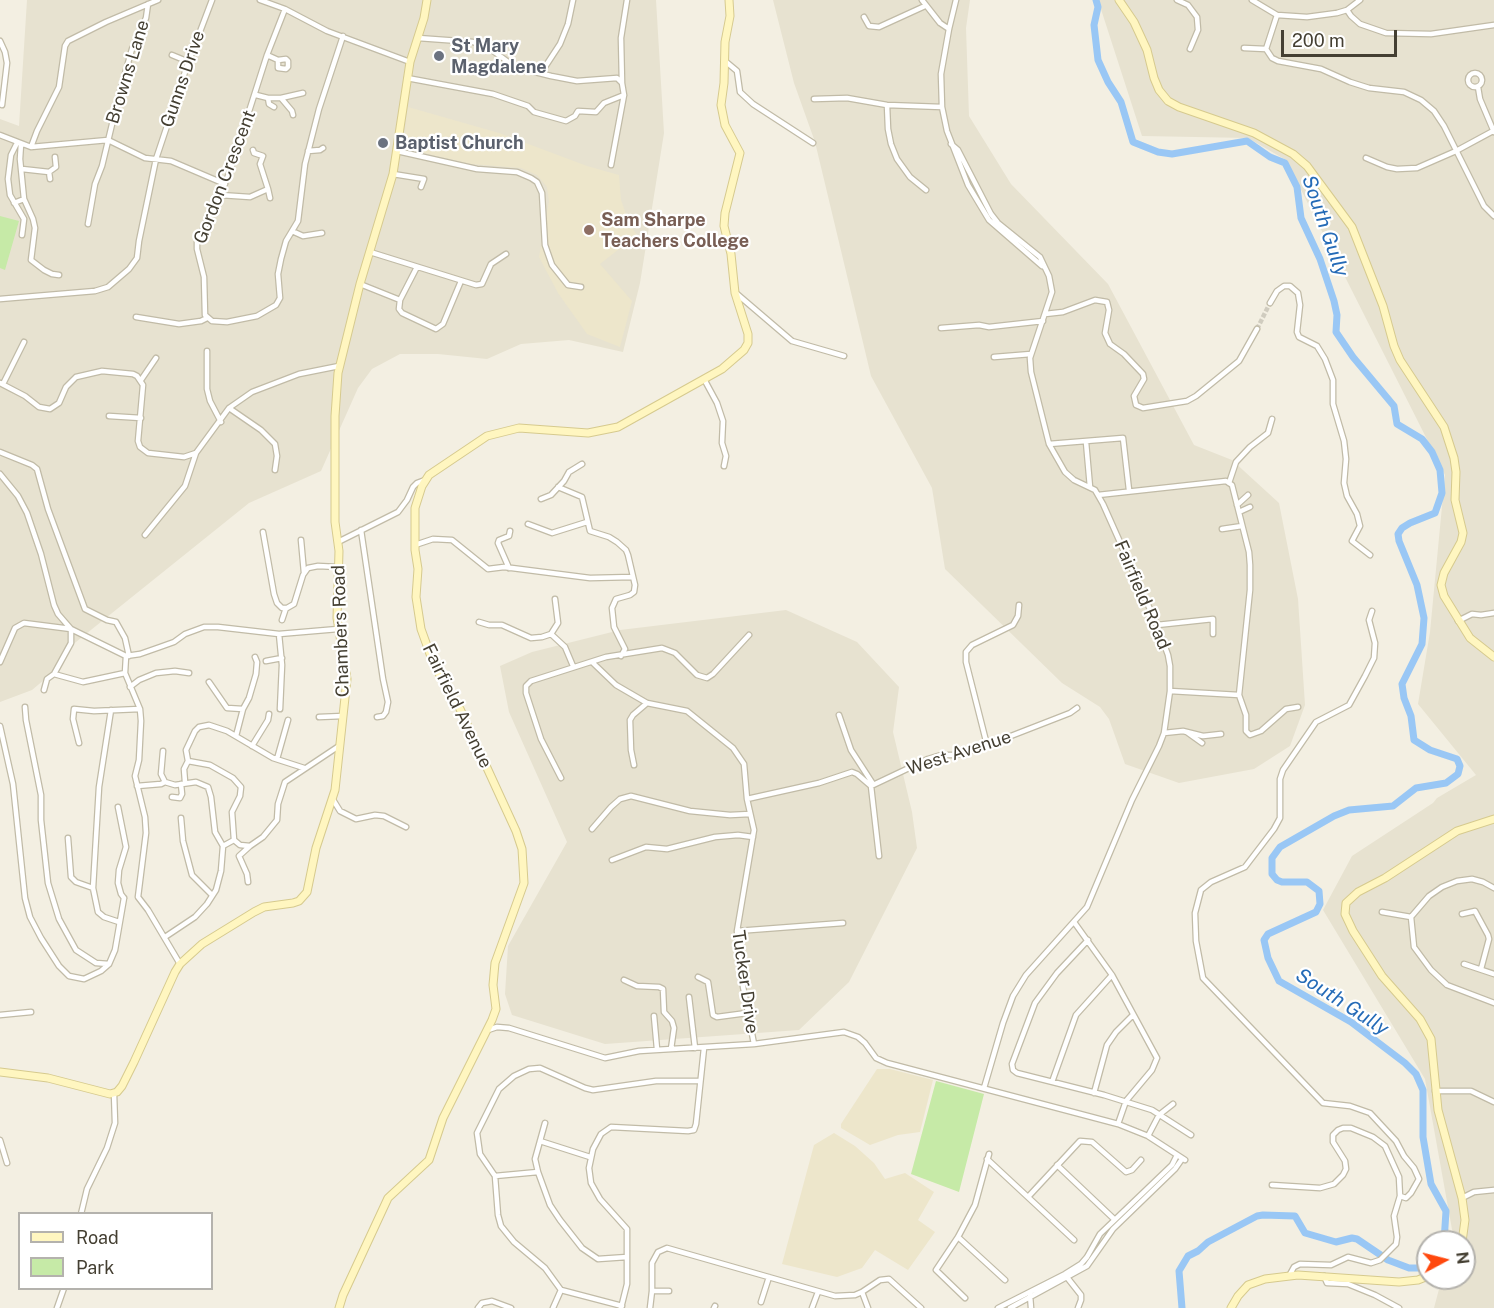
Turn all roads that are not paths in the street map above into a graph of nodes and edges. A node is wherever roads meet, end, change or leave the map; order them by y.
1 (158, 0) edge
2 (212, 0) edge
3 (260, 0) edge
4 (427, 0) edge
5 (573, 0) edge
6 (627, 0) edge
7 (729, 0) edge
8 (922, 0) edge
9 (956, 0) edge
10 (1119, 0) edge
11 (1177, 0) edge
12 (1252, 0) edge
13 (1360, 0) edge
14 (148, 4) junction
15 (925, 6) junction
16 (285, 9) junction
17 (1347, 10) junction
18 (1277, 15) junction
19 (864, 17) dead end
20 (1494, 25) edge
21 (949, 29) junction
22 (343, 36) junction
23 (418, 38) junction
24 (0, 41) edge
25 (1244, 48) dead end
26 (1266, 49) junction
27 (1190, 50) dead end
28 (172, 55) dead end
29 (267, 55) junction
30 (278, 60) dead end
31 (725, 61) junction
32 (189, 62) junction
33 (410, 62) junction
34 (541, 73) junction
35 (407, 78) junction
36 (3, 81) edge
37 (622, 84) junction
38 (1478, 87) dead end
39 (303, 93) dead end
40 (624, 95) junction
41 (256, 96) junction
42 (268, 98) junction
43 (281, 98) junction
44 (814, 99) dead end
45 (2, 105) dead end
46 (887, 105) junction
47 (942, 106) junction
48 (274, 107) dead end
49 (293, 115) dead end
50 (1493, 132) edge
51 (0, 135) edge
52 (108, 140) junction
53 (813, 143) dead end
54 (19, 144) junction
55 (31, 147) junction
56 (323, 148) dead end
57 (253, 150) dead end
58 (308, 151) junction
59 (397, 151) junction
60 (1456, 151) junction
61 (55, 157) dead end
62 (1366, 158) dead end
63 (156, 159) junction
64 (611, 165) dead end
65 (22, 169) junction
66 (49, 172) junction
67 (393, 174) junction
68 (50, 179) dead end
69 (225, 184) junction
70 (421, 187) dead end
71 (268, 189) junction
72 (927, 190) dead end
73 (220, 195) junction
74 (270, 198) dead end
75 (24, 199) junction
76 (14, 203) junction
77 (1494, 216) edge
78 (88, 224) dead end
79 (292, 231) junction
80 (322, 232) dead end
81 (22, 235) dead end
82 (370, 252) junction
83 (507, 254) dead end
84 (417, 267) junction
85 (59, 275) dead end
86 (461, 281) junction
87 (360, 284) junction
88 (581, 286) dead end
89 (735, 293) junction
90 (0, 298) edge
91 (400, 300) junction
92 (1270, 303) tunnel mouth
93 (1045, 314) junction
94 (136, 317) dead end
95 (207, 318) junction
96 (1043, 321) junction
97 (941, 328) dead end
98 (1257, 329) tunnel mouth
99 (24, 342) dead end
100 (207, 351) dead end
101 (1031, 354) junction
102 (844, 356) dead end
103 (994, 357) dead end
104 (156, 358) dead end
105 (339, 366) junction
106 (704, 379) junction
107 (141, 380) junction
108 (1, 384) edge
109 (229, 408) junction
110 (109, 416) dead end
111 (141, 418) junction
112 (1272, 419) dead end
113 (220, 422) junction
114 (1086, 442) junction
115 (1049, 444) junction
116 (723, 450) junction
117 (0, 452) edge
118 (196, 453) junction
119 (720, 458) dead end
120 (582, 464) dead end
121 (724, 466) dead end
122 (275, 470) dead end
123 (0, 474) edge
124 (425, 480) junction
125 (1229, 483) junction
126 (558, 487) junction
127 (1090, 487) junction
128 (1129, 490) junction
129 (1098, 495) junction
130 (1248, 495) dead end
131 (541, 499) dead end
132 (1237, 505) junction
133 (1250, 507) dead end
134 (1239, 512) junction
135 (587, 522) junction
136 (528, 524) dead end
137 (1242, 526) junction
138 (1222, 529) dead end
139 (361, 530) junction
140 (510, 531) dead end
141 (263, 532) dead end
142 (145, 535) dead end
143 (301, 540) dead end
144 (338, 542) junction
145 (415, 545) junction
146 (1370, 555) dead end
147 (338, 567) junction
148 (508, 568) junction
149 (304, 573) junction
150 (633, 577) junction
151 (555, 599) dead end
152 (1020, 605) dead end
153 (286, 608) junction
154 (1372, 611) dead end
155 (1494, 613) edge
156 (282, 620) dead end
157 (1458, 621) junction
158 (479, 622) dead end
159 (1156, 625) junction
160 (71, 629) junction
161 (338, 629) junction
162 (279, 634) junction
163 (551, 634) junction
164 (1213, 634) dead end
165 (749, 635) dead end
166 (127, 656) junction
167 (621, 656) junction
168 (255, 657) dead end
169 (1494, 657) edge
170 (282, 658) junction
171 (266, 661) dead end
172 (0, 662) edge
173 (592, 662) junction
174 (573, 666) junction
175 (125, 673) junction
176 (54, 674) junction
177 (189, 674) dead end
178 (209, 682) dead end
179 (130, 687) junction
180 (44, 690) dead end
181 (1170, 691) junction
182 (1239, 695) junction
183 (647, 703) junction
184 (26, 707) dead end
185 (1298, 707) dead end
186 (1077, 708) dead end
187 (140, 709) junction
188 (243, 709) junction
189 (280, 709) dead end
190 (111, 710) junction
191 (269, 714) dead end
192 (838, 714) dead end
193 (343, 716) junction
194 (319, 717) dead end
195 (377, 717) dead end
196 (288, 720) dead end
197 (0, 726) edge
198 (1164, 733) junction
199 (1188, 733) junction
200 (1221, 734) dead end
201 (236, 736) junction
202 (79, 743) dead end
203 (1202, 743) dead end
204 (987, 745) junction
205 (252, 746) junction
206 (339, 746) junction
207 (163, 751) dead end
208 (277, 759) junction
209 (188, 761) junction
210 (634, 765) dead end
211 (304, 768) junction
212 (561, 778) dead end
213 (165, 782) junction
214 (183, 783) junction
215 (872, 785) junction
216 (137, 786) junction
217 (172, 796) dead end
218 (332, 798) junction
219 (747, 799) junction
220 (118, 807) dead end
221 (232, 812) junction
222 (223, 813) dead end
223 (750, 814) junction
224 (181, 818) dead end
225 (1494, 819) edge
226 (406, 827) dead end
227 (592, 829) dead end
228 (753, 837) junction
229 (68, 838) dead end
230 (234, 840) junction
231 (223, 846) junction
232 (250, 846) junction
233 (879, 856) dead end
234 (612, 860) dead end
235 (248, 882) dead end
236 (93, 888) junction
237 (1494, 888) edge
238 (212, 895) junction
239 (124, 897) junction
240 (138, 897) junction
241 (1382, 912) dead end
242 (1462, 914) dead end
243 (1411, 917) junction
244 (119, 922) junction
245 (1074, 922) junction
246 (843, 923) dead end
247 (737, 931) junction
248 (165, 937) junction
249 (1088, 940) junction
250 (180, 963) junction
251 (109, 964) junction
252 (1464, 964) dead end
253 (1481, 969) junction
254 (1494, 974) edge
255 (1112, 975) junction
256 (698, 977) dead end
257 (624, 980) dead end
258 (689, 997) dead end
259 (1494, 1003) edge
260 (31, 1012) dead end
261 (747, 1013) junction
262 (0, 1015) edge
263 (1133, 1015) junction
264 (654, 1016) dead end
265 (488, 1030) junction
266 (754, 1044) junction
267 (671, 1048) junction
268 (695, 1048) junction
269 (704, 1048) junction
270 (657, 1049) junction
271 (0, 1072) edge
272 (700, 1080) junction
273 (1052, 1082) junction
274 (984, 1088) junction
275 (1435, 1091) junction
276 (1094, 1093) junction
277 (114, 1094) junction
278 (1126, 1101) junction
279 (1494, 1102) edge
280 (1173, 1104) dead end
281 (1159, 1115) junction
282 (545, 1124) dead end
283 (1118, 1124) junction
284 (1148, 1136) junction
285 (1191, 1136) dead end
286 (0, 1140) edge
287 (540, 1141) junction
288 (590, 1157) junction
289 (1141, 1160) dead end
290 (7, 1163) dead end
291 (1057, 1165) junction
292 (538, 1172) junction
293 (495, 1176) junction
294 (1272, 1185) dead end
295 (1494, 1190) edge
296 (1147, 1192) junction
297 (1028, 1197) junction
298 (1400, 1197) junction
299 (1462, 1198) junction
300 (81, 1212) edge
301 (1114, 1220) junction
302 (1111, 1227) junction
303 (1464, 1230) edge
304 (958, 1237) junction
305 (1074, 1240) dead end
306 (627, 1257) junction
307 (1066, 1276) junction
308 (1289, 1276) junction
309 (1324, 1276) junction
310 (769, 1277) junction
311 (1005, 1280) dead end
312 (1416, 1280) edge
313 (63, 1290) edge
314 (561, 1290) junction
315 (652, 1291) junction
316 (669, 1291) dead end
317 (818, 1292) junction
318 (862, 1292) junction
319 (1030, 1295) junction
320 (965, 1298) dead end
321 (761, 1302) dead end
322 (622, 1307) edge
323 (57, 1308) edge
324 (339, 1308) edge
325 (478, 1308) edge
326 (511, 1308) edge
327 (553, 1308) edge
328 (650, 1308) edge
329 (812, 1308) edge
330 (868, 1308) edge
331 (921, 1308) edge
332 (998, 1308) edge
333 (1010, 1308) edge
334 (1031, 1308) edge
335 (1078, 1308) edge
336 (1232, 1308) edge
337 (1399, 1308) edge

1 - 14 street
2 - 32 street, Gunns Drive
3 - 16 street
4 - 23 street, Chambers Road
5 - 34 street
6 - 37 street
7 - 31 street
8 - 15 street
9 - 21 street, Fairfield Road
10 - 157 street
11 - 27 street
12 - 18 street
13 - 17 street
14 - 52 street, Browns Lane
14 - 55 street
15 - 19 street
15 - 21 street
16 - 22 street
16 - 29 street, Gordon Crescent
17 - 18 street
17 - 20 street
18 - 26 street
21 - 47 street, Fairfield Road
22 - 33 street
22 - 58 street
23 - 33 street, Chambers Road
23 - 34 street
24 - 36 street
25 - 26 street
26 - 60 street
28 - 32 street
29 - 30 street
29 - 41 street, Gordon Crescent
31 - 53 street
31 - 89 street
32 - 63 street, Gunns Drive
33 - 35 street, Chambers Road
34 - 37 street
35 - 40 street
35 - 59 street, Chambers Road
36 - 45 street
37 - 40 street
38 - 50 street
39 - 43 street
40 - 64 street
41 - 42 street
41 - 69 street, Gordon Crescent
42 - 43 street
42 - 48 street
43 - 49 street
44 - 46 street
46 - 47 street
46 - 72 street
47 - 93 street, Fairfield Road
50 - 60 street
51 - 54 street
52 - 55 street
52 - 63 street
52 - 78 street, Browns Lane
54 - 55 street
54 - 65 street
54 - 76 street
56 - 58 street
57 - 71 street
58 - 79 street
59 - 67 street, Chambers Road
59 - 88 street
60 - 62 street
60 - 77 street
61 - 66 street
63 - 69 street
63 - 90 street, Gunns Drive
65 - 66 street
65 - 75 street
66 - 68 street
67 - 70 street
67 - 82 street, Chambers Road
69 - 73 street, Gordon Crescent
71 - 73 street
71 - 74 street
73 - 95 street, Gordon Crescent
75 - 76 street
75 - 85 street
76 - 81 street
79 - 80 street
79 - 95 street
82 - 84 street
82 - 87 street, Chambers Road
83 - 86 street
84 - 86 street
84 - 91 street
86 - 91 street
87 - 91 street
87 - 105 street, Chambers Road
89 - 102 street
89 - 106 street
92 - 146 street
93 - 96 street, Fairfield Road
93 - 98 street
94 - 95 street
96 - 97 street
96 - 101 street, Fairfield Road
99 - 108 street
100 - 113 street
101 - 103 street
101 - 115 street, Fairfield Road
104 - 107 street
105 - 109 street
105 - 144 street, Chambers Road
106 - 116 street
106 - 124 street
107 - 108 street
107 - 111 street
109 - 113 street
109 - 122 street
110 - 111 street
111 - 118 street
112 - 125 street
113 - 118 street
114 - 115 street
114 - 127 street
114 - 128 street
115 - 127 street, Fairfield Road
116 - 119 street
116 - 121 street
117 - 166 street
118 - 142 street
120 - 126 street
123 - 160 street
124 - 139 street
124 - 145 street, Fairfield Avenue
125 - 128 street
125 - 132 street
126 - 131 street
126 - 135 street
127 - 129 street, Fairfield Road
128 - 129 street
129 - 159 street, Fairfield Road
130 - 132 street
132 - 134 street
133 - 134 street
134 - 137 street
135 - 136 street
135 - 150 street
137 - 138 street
137 - 182 street
139 - 144 street
139 - 195 street
140 - 148 street
141 - 153 street
143 - 149 street
144 - 147 street, Chambers Road
145 - 148 street
145 - 265 street, Fairfield Avenue
147 - 149 street
147 - 161 street, Chambers Road
148 - 150 street
149 - 153 street
150 - 167 street
151 - 163 street
152 - 204 street
153 - 156 street
154 - 298 street
155 - 157 street
157 - 169 street
158 - 163 street
159 - 164 street
159 - 181 street, Fairfield Road
160 - 166 street
160 - 172 street
160 - 176 street
161 - 162 street
161 - 193 street, Chambers Road
162 - 166 street
162 - 170 street
163 - 174 street
165 - 167 street
166 - 175 street
167 - 173 street
168 - 188 street
170 - 171 street
170 - 189 street
173 - 174 street
173 - 183 street, Tucker Drive
174 - 212 street
175 - 176 street
175 - 179 street
176 - 180 street
177 - 179 street
178 - 188 street
179 - 187 street
181 - 182 street
181 - 198 street, Fairfield Road
182 - 185 street
183 - 210 street
183 - 219 street, Tucker Drive
184 - 251 street
186 - 204 street, West Avenue
187 - 190 street
187 - 216 street
188 - 201 street
190 - 202 street
190 - 236 street
191 - 205 street
192 - 215 street
193 - 194 street
193 - 206 street, Chambers Road
196 - 208 street
197 - 251 street
198 - 199 street
198 - 245 street, Fairfield Road
199 - 200 street
199 - 203 street
201 - 205 street
201 - 209 street
204 - 215 street, West Avenue
205 - 208 street
206 - 211 street
206 - 218 street, Chambers Road
207 - 213 street
208 - 211 street
209 - 214 street
209 - 221 street
211 - 232 street
213 - 214 street
213 - 216 street
214 - 217 street
214 - 231 street
215 - 219 street
215 - 233 street
216 - 240 street
218 - 226 street
218 - 250 street, Chambers Road
219 - 223 street, Tucker Drive
220 - 239 street
221 - 222 street
221 - 230 street
223 - 227 street
223 - 228 street, Tucker Drive
224 - 238 street
225 - 275 street
228 - 234 street
228 - 247 street, Tucker Drive
229 - 236 street
230 - 231 street
230 - 232 street
231 - 238 street
232 - 235 street
236 - 244 street
237 - 243 street
238 - 248 street
239 - 240 street
239 - 244 street
240 - 248 street
241 - 243 street
242 - 253 street
243 - 259 street
244 - 251 street
245 - 249 street
245 - 274 street, Fairfield Road
246 - 247 street
247 - 261 street, Tucker Drive
248 - 250 street
249 - 255 street
249 - 273 street
250 - 277 street, Chambers Road
252 - 253 street
253 - 254 street
255 - 263 street
255 - 273 street
256 - 261 street
257 - 267 street
258 - 268 street
260 - 262 street
261 - 266 street, Tucker Drive
263 - 276 street
263 - 278 street
264 - 270 street
265 - 270 street
265 - 324 street, Fairfield Avenue
266 - 269 street
266 - 274 street
267 - 268 street
267 - 270 street
268 - 269 street
269 - 272 street
271 - 277 street
272 - 288 street
272 - 293 street
273 - 276 street
274 - 283 street
275 - 279 street
275 - 299 street
276 - 278 street
277 - 300 street
278 - 281 street
278 - 283 street
280 - 281 street
281 - 284 street
281 - 285 street
282 - 287 street
283 - 284 street
284 - 296 street
286 - 290 street
287 - 288 street
287 - 292 street
288 - 306 street
289 - 291 street
291 - 297 street
291 - 301 street
292 - 293 street
292 - 306 street
293 - 314 street
294 - 298 street
295 - 299 street
296 - 301 street
296 - 302 street
297 - 304 street
297 - 305 street
298 - 308 street
299 - 303 street
301 - 302 street
302 - 307 street
304 - 311 street
304 - 320 street
306 - 322 street
307 - 319 street
307 - 335 street
308 - 309 street
308 - 336 street
309 - 312 street
309 - 337 street
310 - 315 street
310 - 317 street
310 - 321 street
313 - 323 street
314 - 322 street
314 - 327 street
315 - 316 street
315 - 328 street
317 - 318 street
317 - 329 street
318 - 330 street
318 - 331 street
319 - 332 street
319 - 333 street
319 - 334 street
325 - 326 street

